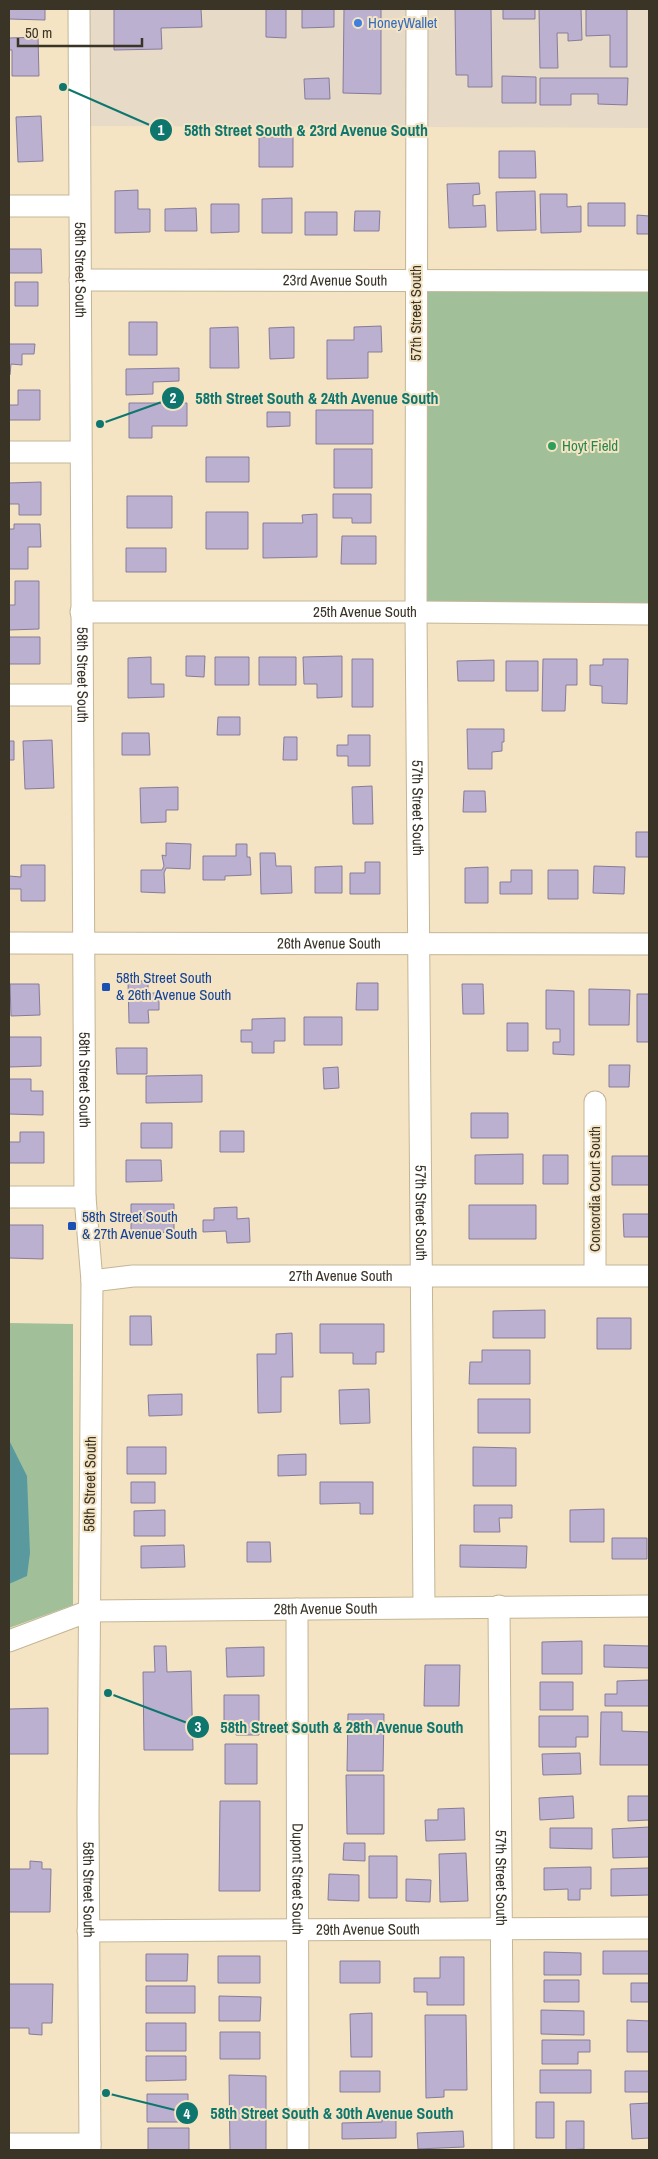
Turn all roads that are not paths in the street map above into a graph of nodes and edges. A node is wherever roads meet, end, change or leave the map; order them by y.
1 (79, 9) edge
2 (417, 9) edge
3 (9, 206) edge
4 (79, 206) junction
5 (80, 280) junction
6 (416, 280) junction
7 (649, 281) edge
8 (9, 452) edge
9 (80, 452) junction
10 (81, 612) junction
11 (416, 612) junction
12 (649, 614) edge
13 (9, 695) edge
14 (82, 695) junction
15 (9, 943) edge
16 (84, 943) junction
17 (420, 943) junction
18 (649, 944) edge
19 (595, 1102) dead end
20 (9, 1197) edge
21 (86, 1197) junction
22 (596, 1275) junction
23 (421, 1276) junction
24 (649, 1276) edge
25 (92, 1280) junction
26 (499, 1606) junction
27 (649, 1606) edge
28 (424, 1607) junction
29 (297, 1609) junction
30 (89, 1611) junction
31 (9, 1640) edge
32 (501, 1928) junction
33 (649, 1928) edge
34 (297, 1930) junction
35 (88, 1931) junction
36 (9, 2144) edge
37 (90, 2147) edge
38 (298, 2150) edge
39 (503, 2150) edge

1 - 4 street, 58th Street South
2 - 6 street, 57th Street South
3 - 4 street
4 - 5 street, 58th Street South
5 - 6 street, 23rd Avenue South
5 - 9 street, 58th Street South
6 - 7 street, 23rd Avenue South
6 - 11 street, 57th Street South
8 - 9 street
9 - 10 street, 58th Street South
10 - 11 street, 25th Avenue South
10 - 14 street, 58th Street South
11 - 12 street, 25th Avenue South
11 - 17 street, 57th Street South
13 - 14 street
14 - 16 street, 58th Street South
15 - 16 street, 26th Avenue South
16 - 17 street, 26th Avenue South
16 - 21 street, 58th Street South
17 - 18 street, 26th Avenue South
17 - 23 street, 57th Street South
19 - 22 street, Concordia Court South
20 - 21 street
21 - 25 street, 58th Street South
22 - 23 street, 27th Avenue South
22 - 24 street, 27th Avenue South
23 - 25 street, 27th Avenue South
23 - 28 street, 57th Street South
25 - 30 street, 58th Street South
26 - 27 street, 28th Avenue South
26 - 28 street, 28th Avenue South
26 - 32 street, 57th Street South
28 - 29 street, 28th Avenue South
29 - 30 street, 28th Avenue South
29 - 34 street, Dupont Street South
30 - 31 street, 28th Avenue South
30 - 35 street, 58th Street South
32 - 33 street, 29th Avenue South
32 - 34 street, 29th Avenue South
32 - 39 street, 57th Street South
34 - 35 street, 29th Avenue South
34 - 38 street, Dupont Street South
35 - 37 street, 58th Street South
36 - 37 street

